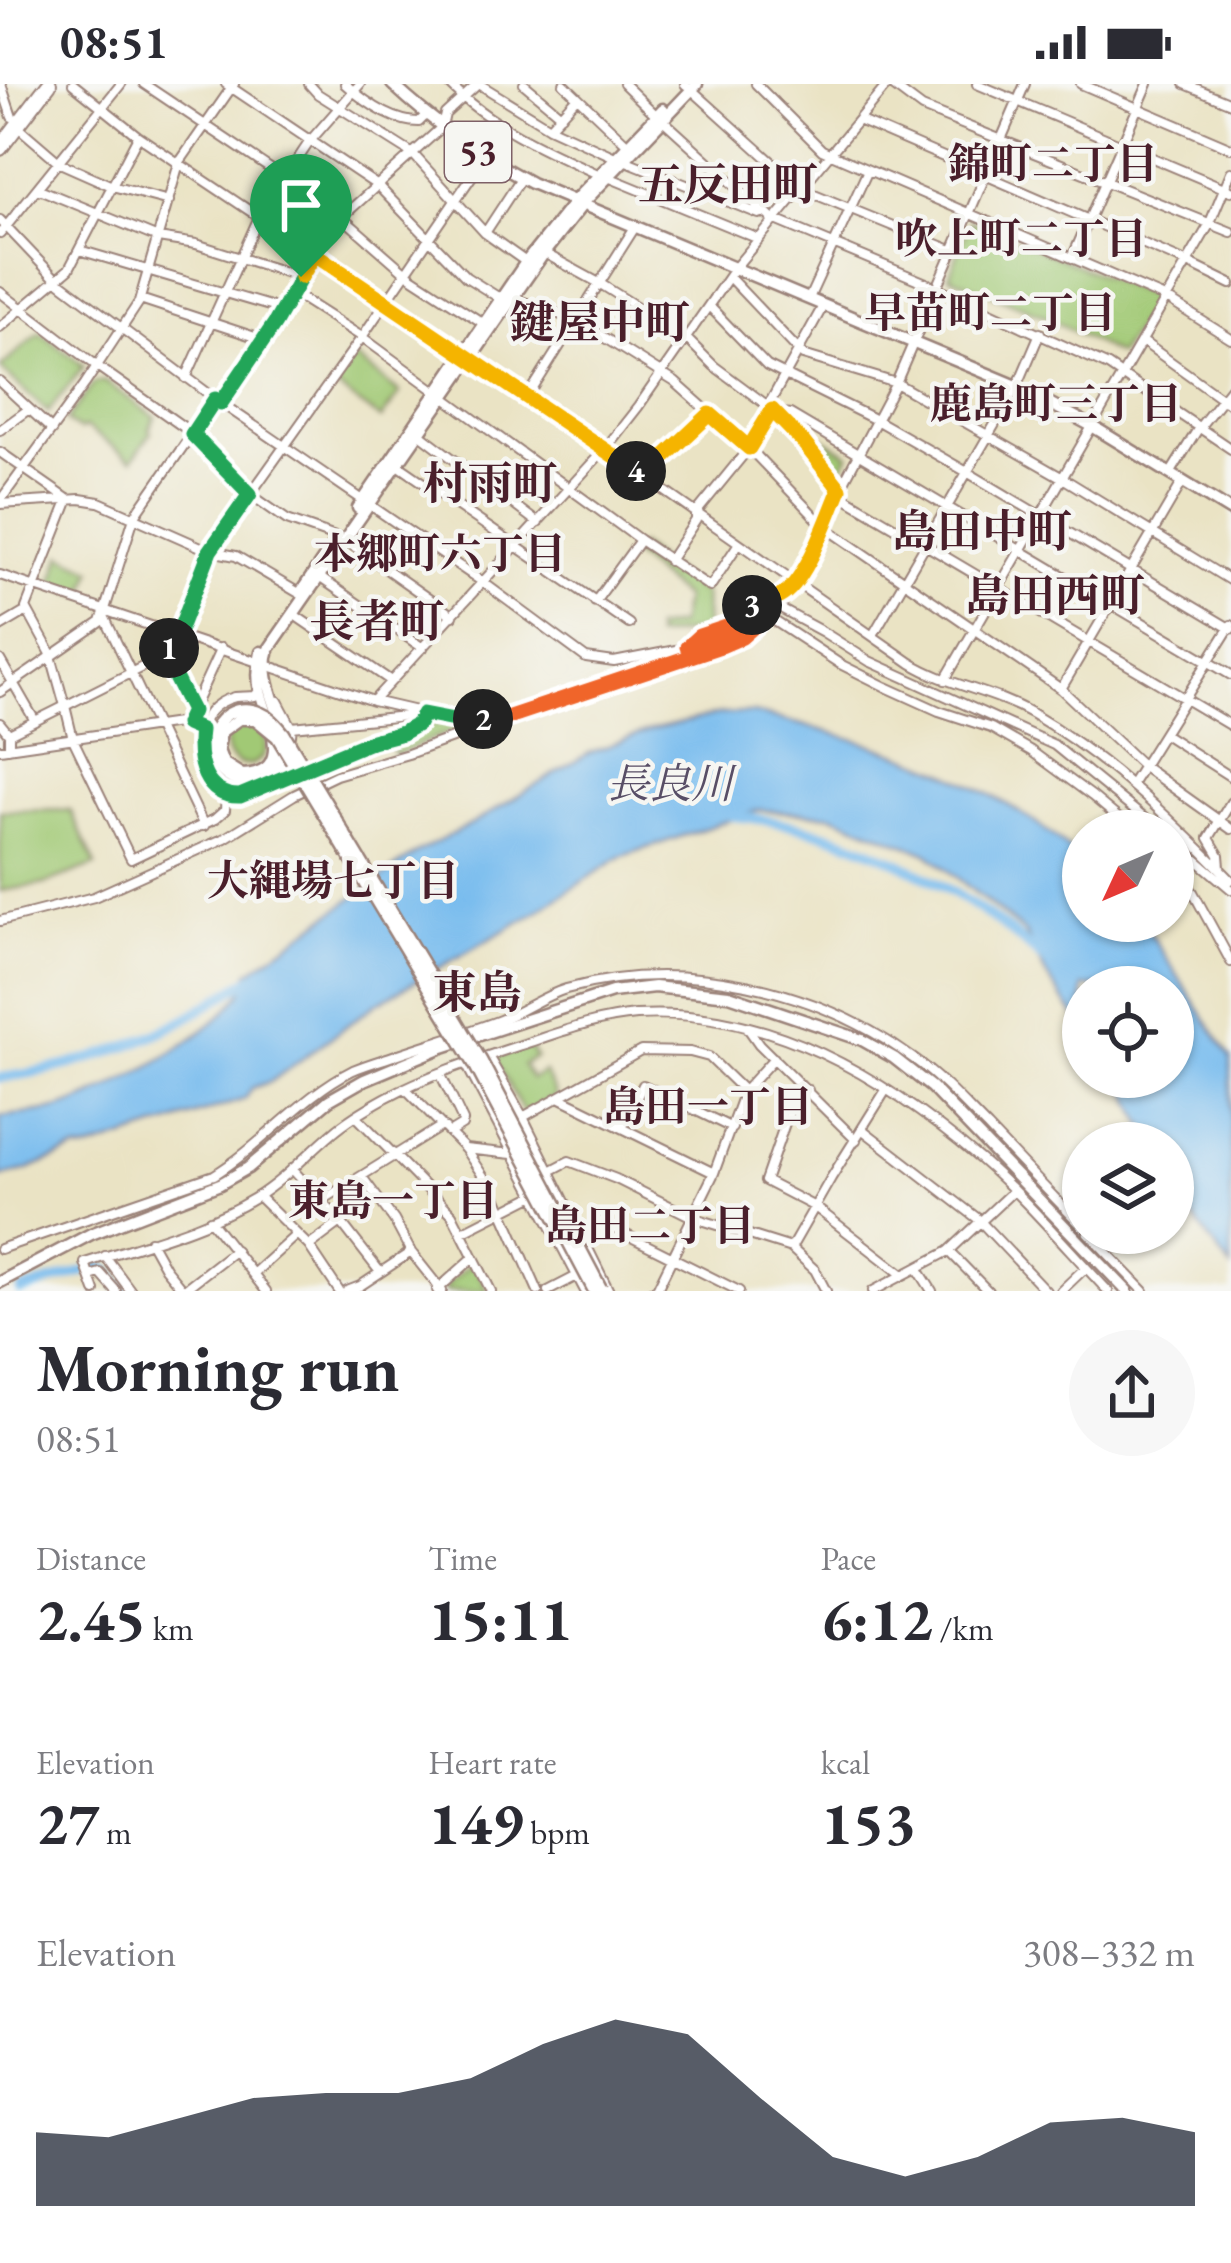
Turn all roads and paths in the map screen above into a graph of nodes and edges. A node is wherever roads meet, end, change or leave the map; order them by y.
1 (1, 84) edge
2 (40, 84) edge
3 (49, 84) edge
4 (73, 84) edge
5 (121, 84) edge
6 (144, 84) edge
7 (309, 84) edge
8 (396, 84) edge
9 (449, 84) edge
10 (479, 84) edge
11 (524, 84) edge
12 (564, 84) edge
13 (624, 84) edge
14 (756, 84) edge
15 (889, 84) edge
16 (976, 84) edge
17 (1025, 84) edge
18 (1081, 84) edge
19 (1148, 84) edge
20 (1186, 84) edge
21 (231, 85) edge
22 (689, 85) edge
23 (353, 86) edge
24 (578, 97) junction
25 (463, 98) junction
26 (1018, 102) junction
27 (1231, 103) edge
28 (102, 107) junction
29 (339, 107) junction
30 (1138, 109) junction
31 (560, 115) junction
32 (426, 116) junction
33 (660, 118) junction
34 (858, 120) junction
35 (15, 122) junction
36 (205, 125) junction
37 (443, 125) junction
38 (549, 127) junction
39 (0, 133) edge
40 (138, 136) junction
41 (1003, 138) junction
42 (310, 142) junction
43 (628, 145) junction
44 (1121, 146) junction
45 (0, 148) edge
46 (1231, 148) edge
47 (830, 153) junction
48 (413, 154) junction
49 (485, 157) junction
50 (621, 159) junction
51 (60, 163) junction
52 (179, 163) junction
53 (868, 170) junction
54 (1231, 172) edge
55 (604, 176) junction
56 (987, 176) junction
57 (284, 178) junction
58 (521, 178) junction
59 (1105, 182) junction
60 (112, 185) junction
61 (378, 186) junction
62 (39, 189) junction
63 (802, 189) junction
64 (1228, 190) edge
65 (169, 201) junction
66 (455, 201) junction
67 (580, 201) junction
68 (850, 208) junction
69 (98, 212) junction
70 (765, 212) junction
71 (970, 214) junction
72 (260, 217) junction
73 (342, 217) junction
74 (776, 220) junction
75 (1088, 220) junction
76 (1209, 225) junction
77 (2, 227) edge
78 (635, 227) junction
79 (1231, 232) edge
80 (485, 233) junction
81 (158, 238) junction
82 (430, 238) junction
83 (759, 239) junction
84 (833, 245) junction
85 (79, 250) junction
86 (954, 251) junction
87 (544, 253) junction
88 (315, 254) junction
89 (240, 257) junction
90 (1072, 258) junction
91 (526, 262) junction
92 (1188, 262) junction
93 (149, 270) junction
94 (734, 270) junction
95 (406, 273) junction
96 (301, 277) junction
97 (56, 279) junction
98 (599, 283) junction
99 (1231, 284) edge
100 (938, 288) junction
101 (0, 292) edge
102 (225, 292) junction
103 (293, 293) junction
104 (811, 294) junction
105 (506, 298) junction
106 (1167, 298) junction
107 (140, 299) junction
108 (386, 301) junction
109 (709, 306) junction
110 (824, 306) junction
111 (22, 309) junction
112 (283, 310) junction
113 (576, 320) junction
114 (212, 322) junction
115 (483, 323) junction
116 (0, 327) edge
117 (121, 328) junction
118 (1040, 333) junction
119 (362, 337) junction
120 (686, 337) junction
121 (916, 339) junction
122 (1231, 339) edge
123 (264, 340) junction
124 (1142, 341) junction
125 (800, 350) junction
126 (466, 357) junction
127 (97, 366) junction
128 (662, 373) junction
129 (1123, 375) junction
130 (784, 376) junction
131 (186, 377) junction
132 (0, 382) edge
133 (896, 382) junction
134 (1018, 383) junction
135 (1231, 387) edge
136 (441, 395) junction
137 (526, 398) junction
138 (1221, 398) junction
139 (218, 401) junction
140 (1231, 405) edge
141 (29, 409) junction
142 (772, 409) junction
143 (710, 414) junction
144 (876, 420) junction
145 (1094, 423) junction
146 (1198, 429) junction
147 (0, 430) edge
148 (52, 430) junction
149 (418, 433) junction
150 (192, 434) junction
151 (988, 436) junction
152 (284, 447) junction
153 (749, 448) junction
154 (605, 449) junction
155 (1231, 449) edge
156 (0, 452) edge
157 (858, 455) junction
158 (398, 464) junction
159 (24, 467) junction
160 (1172, 471) junction
161 (967, 472) junction
162 (644, 476) junction
163 (1061, 477) junction
164 (1183, 482) junction
165 (568, 489) junction
166 (840, 489) junction
167 (250, 494) junction
168 (66, 499) junction
169 (0, 502) edge
170 (366, 502) junction
171 (1231, 507) edge
172 (946, 509) junction
173 (696, 513) junction
174 (1040, 514) junction
175 (134, 517) junction
176 (538, 523) junction
177 (824, 526) junction
178 (1152, 533) junction
179 (342, 539) junction
180 (640, 540) junction
181 (740, 542) junction
182 (925, 545) junction
183 (517, 547) junction
184 (210, 551) junction
185 (1018, 551) junction
186 (669, 561) junction
187 (1131, 569) junction
188 (0, 575) edge
189 (319, 577) junction
190 (1231, 580) edge
191 (798, 581) junction
192 (903, 582) junction
193 (484, 584) junction
194 (34, 586) junction
195 (998, 587) junction
196 (302, 595) junction
197 (595, 602) junction
198 (1110, 604) junction
199 (749, 607) junction
200 (27, 611) junction
201 (104, 612) junction
202 (293, 614) junction
203 (453, 616) junction
204 (761, 620) junction
205 (629, 624) dead end
206 (0, 627) edge
207 (1230, 627) edge
208 (974, 629) junction
209 (178, 634) junction
210 (873, 635) junction
211 (1089, 640) junction
212 (687, 647) junction
213 (221, 648) junction
214 (423, 648) junction
215 (51, 656) junction
216 (164, 656) junction
217 (0, 660) edge
218 (1208, 661) junction
219 (262, 663) junction
220 (130, 673) junction
221 (1231, 675) edge
222 (945, 680) junction
223 (391, 682) junction
224 (12, 685) junction
225 (1061, 688) junction
226 (264, 690) junction
227 (0, 692) edge
228 (1185, 698) junction
229 (373, 701) junction
230 (65, 706) junction
231 (192, 711) junction
232 (423, 714) junction
233 (503, 719) junction
234 (35, 721) junction
235 (0, 723) edge
236 (186, 724) junction
237 (156, 725) junction
238 (1231, 726) edge
239 (292, 727) junction
240 (200, 730) junction
241 (9, 734) junction
242 (1164, 734) junction
243 (73, 739) junction
244 (4, 748) edge
245 (1144, 766) junction
246 (1231, 777) edge
247 (274, 781) junction
248 (1131, 785) junction
249 (226, 795) junction
250 (1231, 802) edge
251 (1109, 810) edge
252 (1134, 810) edge
253 (1219, 820) junction
254 (204, 826) junction
255 (1231, 829) edge
256 (1194, 858) edge
257 (1220, 869) junction
258 (1231, 880) edge
259 (1231, 890) edge
260 (1194, 894) edge
261 (0, 919) edge
262 (1231, 962) edge
263 (746, 1026) junction
264 (488, 1056) junction
265 (774, 1058) junction
266 (466, 1064) junction
267 (440, 1073) junction
268 (404, 1088) junction
269 (808, 1090) junction
270 (887, 1090) junction
271 (744, 1091) junction
272 (560, 1097) junction
273 (356, 1116) junction
274 (523, 1117) junction
275 (622, 1127) junction
276 (732, 1128) junction
277 (446, 1130) junction
278 (863, 1130) junction
279 (856, 1140) junction
280 (465, 1149) junction
281 (514, 1154) junction
282 (395, 1155) junction
283 (292, 1169) junction
284 (550, 1171) junction
285 (714, 1173) junction
286 (362, 1177) junction
287 (1013, 1192) junction
288 (535, 1195) junction
289 (258, 1196) junction
290 (321, 1201) junction
291 (1062, 1205) edge
292 (815, 1207) junction
293 (503, 1211) junction
294 (692, 1217) junction
295 (210, 1220) junction
296 (341, 1222) junction
297 (980, 1222) junction
298 (462, 1232) junction
299 (582, 1233) junction
300 (296, 1235) junction
301 (150, 1241) junction
302 (309, 1246) junction
303 (791, 1248) junction
304 (0, 1249) edge
305 (235, 1250) junction
306 (949, 1251) junction
307 (411, 1252) junction
308 (1109, 1254) edge
309 (105, 1256) junction
310 (474, 1257) junction
311 (672, 1258) junction
312 (918, 1268) junction
313 (1085, 1268) junction
314 (89, 1272) junction
315 (380, 1272) junction
316 (253, 1274) junction
317 (903, 1275) junction
318 (577, 1276) junction
319 (0, 1282) edge
320 (196, 1287) edge
321 (362, 1289) edge
322 (182, 1290) edge
323 (264, 1290) edge
324 (439, 1290) edge
325 (597, 1290) edge
326 (656, 1290) edge
327 (95, 1291) edge
328 (116, 1291) edge
329 (131, 1291) edge
330 (343, 1291) edge
331 (491, 1291) edge
332 (538, 1291) edge
333 (548, 1291) edge
334 (739, 1291) edge
335 (826, 1291) edge
336 (874, 1291) edge
337 (932, 1291) edge
338 (988, 1291) edge
339 (1046, 1291) edge
340 (1061, 1291) edge
341 (1108, 1291) edge
342 (1126, 1291) edge
343 (1144, 1291) edge

1 - 35 street
2 - 35 highway
3 - 35 highway
4 - 28 street
5 - 28 street
6 - 36 street
7 - 29 street
8 - 32 main road, 53
8 - 37 main road, 53
9 - 25 street
10 - 25 street
10 - 38 street
11 - 31 street
12 - 24 street
13 - 33 street
14 - 47 street
15 - 34 street
15 - 41 street
16 - 26 street
17 - 26 street
18 - 30 street
19 - 30 street
20 - 27 street
21 - 36 street
21 - 42 street
22 - 33 main road
22 - 63 street
23 - 29 street
23 - 32 street
24 - 31 street
24 - 43 street
25 - 37 street
25 - 55 street
26 - 41 street
26 - 44 street
28 - 40 street
28 - 51 street
29 - 42 street
29 - 48 street
30 - 44 street
30 - 46 street
31 - 38 street
32 - 37 main road, 53
33 - 43 main road
33 - 50 main road
33 - 70 street
34 - 47 street
34 - 56 street
35 - 39 highway
35 - 45 highway
35 - 51 street
36 - 52 street
36 - 57 street
37 - 48 street
37 - 49 main road, 53
37 - 67 main road, 53
38 - 50 street
40 - 52 street
40 - 60 street
41 - 56 street
41 - 59 street
42 - 57 street
42 - 61 street
43 - 50 main road
44 - 59 street
44 - 64 street
47 - 53 street
47 - 63 street
48 - 61 street
48 - 66 street
49 - 58 main road, 53
49 - 66 street
50 - 55 main road
50 - 70 street
51 - 60 street
51 - 62 street
52 - 65 street
52 - 72 street
53 - 68 street
53 - 71 street
54 - 64 street
55 - 67 main road
55 - 83 street
56 - 71 street
56 - 75 street
57 - 72 street
57 - 73 street
58 - 67 main road, 53
58 - 80 street
59 - 75 street
59 - 76 street
60 - 65 street
60 - 69 street
61 - 73 street
61 - 82 street
62 - 69 street
62 - 77 street
63 - 68 street
63 - 74 street
64 - 76 street
65 - 81 street
66 - 80 street
66 - 82 street
67 - 78 main road
67 - 87 main road
67 - 91 main road
67 - 94 main road
68 - 84 street
68 - 86 street
69 - 81 street
69 - 85 street
70 - 74 street
71 - 86 street
71 - 90 street
72 - 88 street
72 - 89 street
73 - 88 street
73 - 95 street
74 - 83 street
74 - 84 street
75 - 90 street
75 - 92 street
76 - 79 street
76 - 92 street
77 - 97 street
78 - 94 main road
78 - 98 street
80 - 91 street
81 - 89 street
81 - 93 street
82 - 95 street
82 - 105 street
83 - 94 street
84 - 100 street
84 - 104 street
85 - 93 street
85 - 97 street
86 - 100 street
87 - 98 street
87 - 105 main road
88 - 96 street
88 - 108 street
89 - 96 street
89 - 102 street
90 - 106 street
91 - 105 main road
92 - 99 street
92 - 106 street
93 - 102 street
93 - 107 street
94 - 104 main road
94 - 109 street
94 - 110 main road
94 - 125 street
95 - 108 street
95 - 115 street
96 - 103 street
97 - 111 street
97 - 117 street
98 - 113 street
98 - 120 street
100 - 118 street
100 - 121 street
101 - 111 street
102 - 112 street
102 - 114 street
103 - 112 street
103 - 119 street
104 - 121 main road
105 - 113 street
105 - 115 main road
105 - 126 main road
106 - 122 street
106 - 124 street
107 - 114 street
107 - 117 street
108 - 119 street
108 - 126 street
109 - 120 street
109 - 130 street
110 - 121 main road
110 - 125 street
111 - 116 street
111 - 127 street
112 - 123 street
113 - 128 street
113 - 137 street
114 - 123 street
114 - 131 street
115 - 126 main road
117 - 127 street
117 - 131 street
118 - 129 street
118 - 134 street
119 - 136 street
119 - 152 street
120 - 128 street
120 - 142 street
121 - 133 street
121 - 134 main road
123 - 139 street
124 - 129 street
124 - 138 street
125 - 130 street
125 - 133 street
126 - 136 main road
126 - 137 street
127 - 148 street
127 - 150 street
128 - 143 street
128 - 154 street
129 - 145 street
129 - 146 street
130 - 142 street
130 - 144 street
131 - 139 street
132 - 141 street
133 - 144 street
133 - 151 street
134 - 145 main road
134 - 151 street
135 - 138 street
136 - 149 main road
136 - 165 street
136 - 170 main road
137 - 154 street
138 - 140 street
138 - 146 street
139 - 150 street
139 - 152 street
141 - 147 street
141 - 148 street
142 - 153 street
142 - 157 street
142 - 166 street
143 - 153 street
143 - 162 street
144 - 157 street
144 - 161 street
145 - 160 main road
145 - 163 street
146 - 155 street
146 - 160 street
148 - 159 street
149 - 158 main road
149 - 176 street
150 - 167 street
150 - 175 street
151 - 161 street
151 - 163 street
152 - 167 street
152 - 170 street
153 - 173 street
153 - 177 street
154 - 162 street
154 - 165 street
156 - 159 street
157 - 166 street
157 - 172 street
158 - 170 main road
158 - 183 street
159 - 168 street
159 - 169 street
160 - 164 main road
160 - 171 main road
161 - 172 street
161 - 174 street
162 - 173 street
163 - 174 street
163 - 178 street
164 - 171 main road
164 - 178 street
165 - 176 street
165 - 180 street
166 - 177 street
166 - 182 street
167 - 179 street
167 - 184 street
168 - 169 street
168 - 175 street
168 - 194 street
170 - 179 main road
170 - 193 street
172 - 182 street
172 - 185 street
173 - 181 street
173 - 186 street
174 - 185 street
174 - 187 street
175 - 184 street
175 - 201 street
176 - 183 street
177 - 191 street
177 - 192 street
178 - 187 street
178 - 190 street
179 - 189 main road
179 - 196 main road
179 - 203 street
180 - 186 street
180 - 197 street
181 - 186 street
181 - 191 street
182 - 192 street
182 - 195 street
183 - 193 street
183 - 197 street
184 - 196 street
184 - 209 street
185 - 195 street
185 - 198 street
187 - 198 street
187 - 207 street
188 - 194 street
189 - 196 main road
189 - 214 street
191 - 199 street
191 - 210 street
192 - 208 street
192 - 210 street
193 - 203 street
193 - 212 street
194 - 200 street
194 - 201 street
195 - 208 street
195 - 211 street
196 - 202 main road
196 - 219 main road
197 - 205 street
198 - 211 street
198 - 218 street
199 - 212 street
199 - 252 street
200 - 206 street
200 - 215 street
201 - 209 street
201 - 215 street
201 - 220 street
202 - 219 main road
202 - 223 street
203 - 214 street
204 - 212 street
204 - 233 street
204 - 251 street
207 - 218 street
208 - 222 street
208 - 225 street
209 - 213 street
209 - 216 street
210 - 222 street
211 - 225 street
211 - 228 street
213 - 219 street
213 - 231 street
214 - 223 street
215 - 224 street
215 - 230 street
216 - 220 street
216 - 231 street
217 - 224 street
218 - 221 street
218 - 228 street
219 - 226 main road
219 - 229 street
220 - 230 street
220 - 237 street
222 - 248 street
223 - 229 street
224 - 227 street
224 - 234 street
225 - 245 street
226 - 239 street
226 - 240 street
226 - 325 main road, bridge
228 - 238 street
228 - 242 street
229 - 232 street
230 - 234 street
230 - 243 street
231 - 236 street
232 - 233 street
232 - 239 street
232 - 247 street
233 - 261 street
234 - 241 street
235 - 241 street
236 - 237 street
236 - 240 street
237 - 243 street
237 - 254 street
239 - 247 street
240 - 249 street
241 - 244 street
242 - 245 street
242 - 246 street
243 - 244 street
243 - 254 street
245 - 248 street
245 - 253 street
247 - 249 street
248 - 257 street
249 - 254 street
250 - 253 street
253 - 255 street
253 - 257 street
256 - 259 street
257 - 258 street
260 - 262 street
263 - 264 street
263 - 265 street
263 - 270 street
264 - 266 street
264 - 274 street
265 - 269 street
265 - 271 street
266 - 267 street
266 - 281 street
267 - 268 street
267 - 277 street
268 - 273 street
268 - 277 street
269 - 279 street
269 - 292 street
270 - 278 street
270 - 287 street
271 - 272 street
271 - 276 street
272 - 274 street
272 - 275 street
273 - 282 street
273 - 283 street
274 - 284 street
275 - 276 street
275 - 285 street
276 - 285 street
277 - 280 street
277 - 282 street
278 - 279 street
278 - 297 street
279 - 292 street
280 - 281 street
280 - 293 street
281 - 288 street
282 - 286 street
282 - 298 street
283 - 289 street
283 - 290 street
284 - 294 street
284 - 299 street
285 - 294 street
286 - 290 street
286 - 307 street
287 - 297 street
287 - 313 street
288 - 293 street
288 - 318 street
289 - 295 street
289 - 300 street
290 - 296 street
291 - 304 street
292 - 303 street
292 - 317 street
293 - 298 street
293 - 332 street
294 - 303 street
294 - 311 street
295 - 301 street
295 - 305 street
296 - 302 street
296 - 315 street
297 - 306 street
297 - 339 street
298 - 310 street
299 - 311 street
299 - 325 street
300 - 302 street
300 - 316 street
301 - 309 street
301 - 322 street
302 - 330 street
303 - 335 street
305 - 316 street
305 - 320 street
306 - 312 street
306 - 338 street
307 - 315 street
307 - 324 street
308 - 343 street
309 - 314 street
309 - 329 street
310 - 324 street
310 - 331 street
311 - 326 street
311 - 334 street
312 - 317 street
312 - 337 street
313 - 340 street
313 - 341 street
314 - 327 street
314 - 328 street
315 - 321 street
316 - 323 street
317 - 336 street
318 - 325 street
318 - 333 street
319 - 342 main road
320 - 322 street
321 - 330 street

